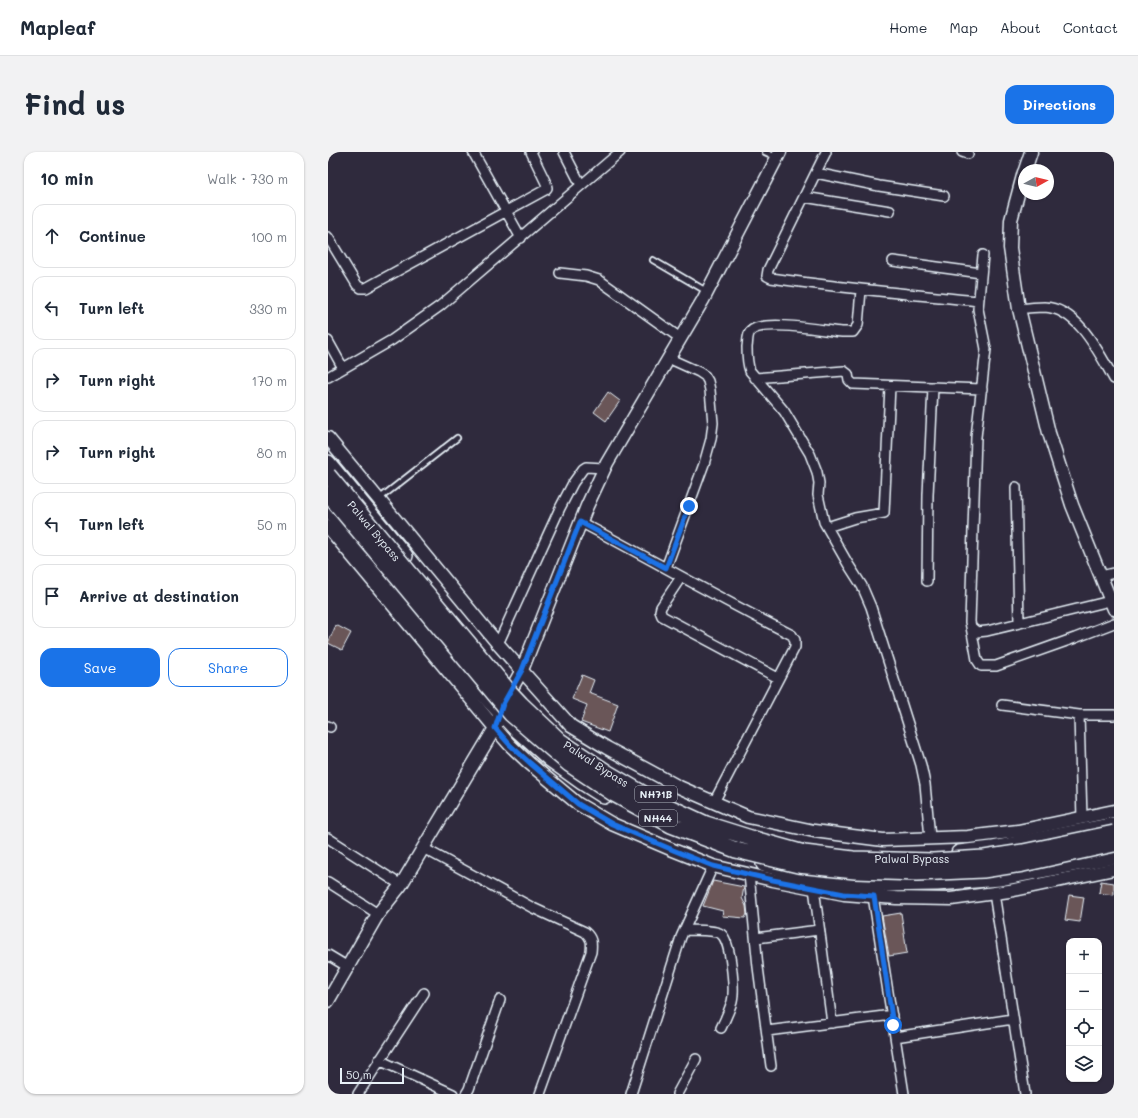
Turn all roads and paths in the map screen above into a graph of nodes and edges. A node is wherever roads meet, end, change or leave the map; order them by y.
1 (473, 152) edge
2 (531, 152) edge
3 (564, 152) edge
4 (620, 152) edge
5 (765, 152) edge
6 (826, 152) edge
7 (1031, 152) edge
8 (779, 155) edge
9 (1027, 164) edge
10 (816, 173) junction
11 (581, 185) junction
12 (1018, 194) edge
13 (944, 196) dead end
14 (804, 197) junction
15 (890, 211) dead end
16 (506, 212) junction
17 (328, 237) edge
18 (521, 238) junction
19 (983, 255) dead end
20 (653, 260) dead end
21 (893, 261) dead end
22 (560, 273) dead end
23 (981, 273) junction
24 (861, 290) junction
25 (707, 292) junction
26 (978, 301) junction
27 (1019, 309) junction
28 (680, 338) junction
29 (328, 341) edge
30 (668, 358) junction
31 (343, 368) junction
32 (328, 377) edge
33 (755, 378) junction
34 (1114, 379) edge
35 (890, 386) junction
36 (933, 387) junction
37 (982, 389) junction
38 (328, 438) edge
39 (457, 438) dead end
40 (328, 463) edge
41 (604, 468) junction
42 (328, 475) edge
43 (1016, 487) dead end
44 (328, 494) edge
45 (379, 499) junction
46 (328, 508) edge
47 (580, 522) junction
48 (328, 527) edge
49 (827, 527) junction
50 (666, 568) junction
51 (1114, 573) edge
52 (1101, 576) junction
53 (681, 577) junction
54 (927, 581) dead end
55 (1112, 605) edge
56 (1114, 622) edge
57 (1019, 623) junction
58 (971, 627) junction
59 (498, 644) junction
60 (522, 670) junction
61 (778, 678) junction
62 (513, 686) junction
63 (1002, 705) dead end
64 (500, 713) junction
65 (1114, 715) edge
66 (1079, 716) junction
67 (495, 728) junction
68 (714, 802) junction
69 (1114, 811) edge
70 (1082, 818) junction
71 (1114, 825) edge
72 (1114, 833) edge
73 (328, 838) edge
74 (930, 838) junction
75 (1114, 844) edge
76 (422, 848) junction
77 (1114, 856) edge
78 (713, 866) junction
79 (1114, 869) edge
80 (749, 874) junction
81 (328, 882) edge
82 (401, 885) junction
83 (814, 888) junction
84 (994, 893) junction
85 (874, 896) junction
86 (378, 914) junction
87 (684, 930) junction
88 (819, 930) junction
89 (756, 938) junction
90 (328, 955) edge
91 (348, 967) junction
92 (424, 993) dead end
93 (500, 1000) dead end
94 (328, 1001) edge
95 (892, 1015) junction
96 (1013, 1019) junction
97 (832, 1023) junction
98 (721, 1028) dead end
99 (767, 1031) junction
100 (895, 1037) junction
101 (696, 1059) dead end
102 (379, 1060) junction
103 (771, 1066) dead end
104 (443, 1092) edge
105 (358, 1094) edge
106 (453, 1094) edge
107 (466, 1094) edge
108 (540, 1094) edge
109 (631, 1094) edge
110 (676, 1094) edge
111 (904, 1094) edge
112 (1025, 1094) edge

1 - 16 street
2 - 16 street
3 - 11 street
4 - 11 street
5 - 8 lane
6 - 10 street
7 - 9 street
8 - 25 street
10 - 13 street
10 - 14 street
11 - 18 street
12 - 27 street
14 - 15 street
14 - 24 street
16 - 17 street
16 - 18 street
18 - 31 street
19 - 23 street
20 - 25 lane
21 - 23 street
22 - 28 street
23 - 26 street
24 - 26 street
24 - 33 street
25 - 28 street
26 - 37 street
27 - 34 street
27 - 52 street
28 - 30 street
29 - 31 street
30 - 41 street
30 - 50 street
31 - 32 street
33 - 35 street
33 - 49 street
35 - 36 street
35 - 49 street
36 - 37 street
36 - 54 street
37 - 58 street
38 - 45 street
39 - 45 lane
40 - 62 highway, NH71B
41 - 47 street
41 - 59 street
42 - 72 highway, Palwal Bypass / NH44, bridge
43 - 57 street
44 - 75 highway, Palwal Bypass / NH44, bridge
45 - 59 street
46 - 64 highway
47 - 50 street
47 - 60 street
48 - 67 street
49 - 74 street
50 - 53 street
51 - 52 street
52 - 55 street
53 - 61 street
53 - 61 street
55 - 57 street
56 - 58 street
57 - 58 street
59 - 60 street
60 - 62 street
60 - 68 street
61 - 68 street
62 - 64 street
62 - 71 highway, NH71B
63 - 66 street
64 - 67 street
64 - 77 highway
65 - 66 street
66 - 70 street
67 - 76 street
67 - 78 street
68 - 74 street
69 - 70 street
70 - 74 street
73 - 82 street
76 - 82 street
76 - 108 street
78 - 80 street
78 - 87 street
79 - 84 street
80 - 83 street
80 - 89 street
81 - 86 street
82 - 86 street
83 - 85 street
83 - 88 street
84 - 85 street
84 - 96 street
85 - 95 street
86 - 91 street
87 - 98 street
87 - 109 street
88 - 89 street
88 - 97 street
89 - 99 street
90 - 91 street
91 - 94 street
92 - 102 street
93 - 107 street
95 - 97 street
95 - 100 street
96 - 100 street
96 - 112 street
97 - 99 street
99 - 103 street
100 - 111 street
101 - 110 street
102 - 104 street
102 - 105 street
104 - 106 street

